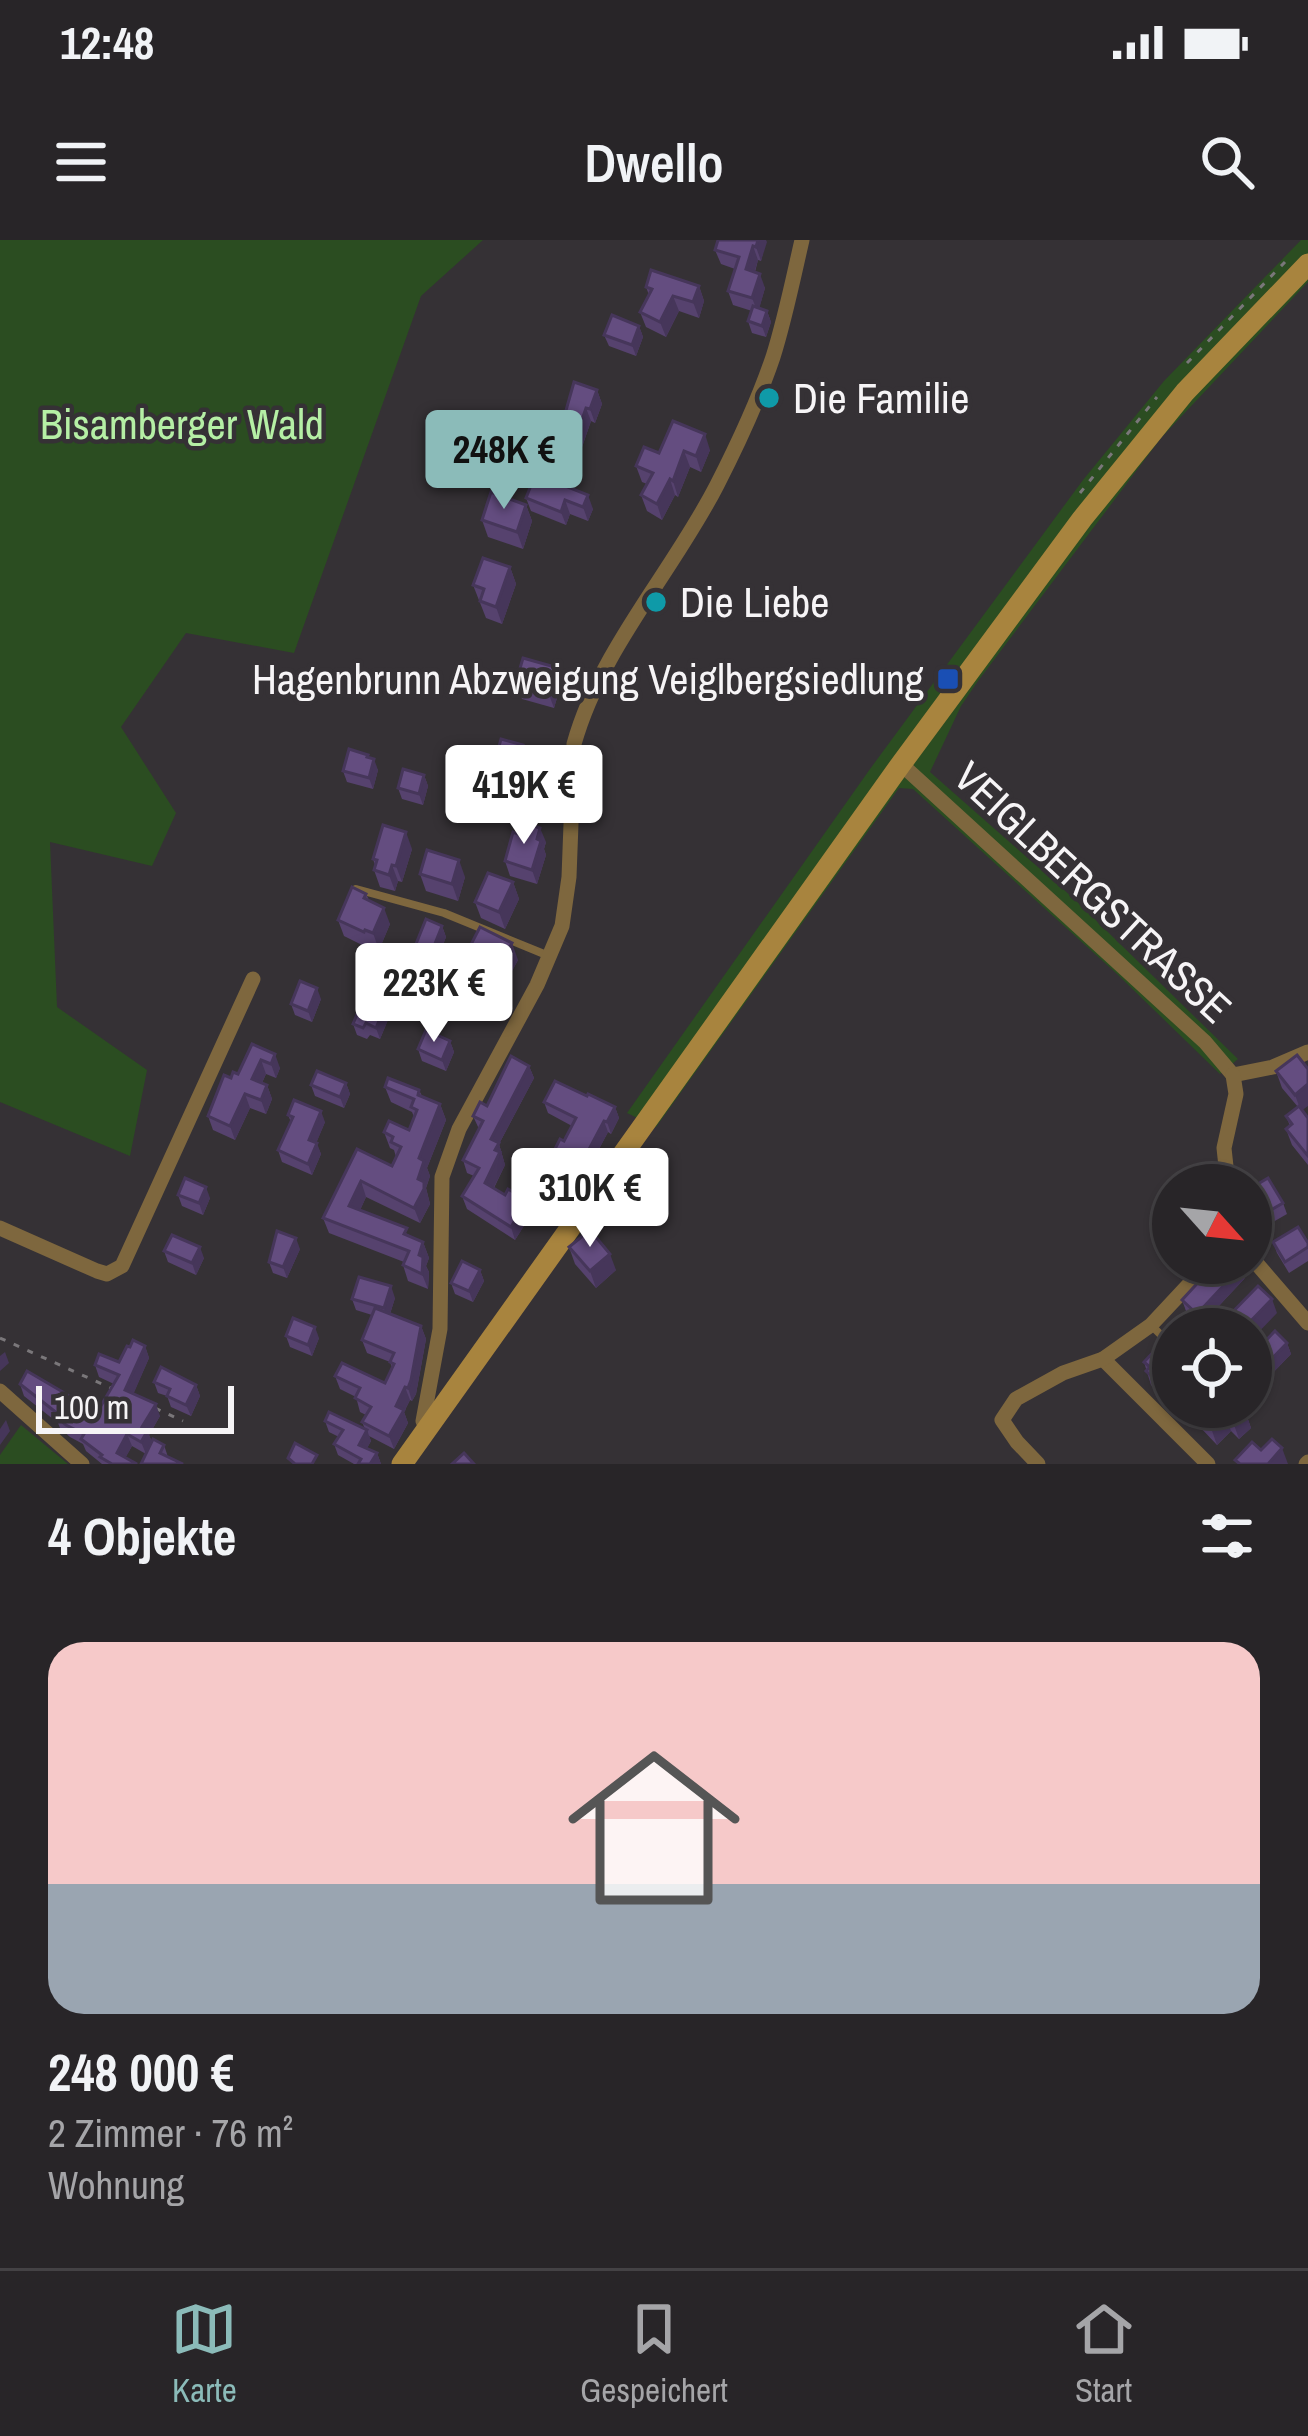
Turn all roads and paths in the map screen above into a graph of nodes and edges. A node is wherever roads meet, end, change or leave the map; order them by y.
1 (802, 240) edge
2 (1308, 264) edge
3 (901, 764) junction
4 (356, 889) edge
5 (550, 956) junction
6 (253, 979) dead end
7 (1308, 1052) edge
8 (1234, 1076) junction
9 (1226, 1164) edge
10 (0, 1228) edge
11 (1272, 1281) edge
12 (1189, 1284) edge
13 (1308, 1323) edge
14 (1150, 1325) joint
15 (0, 1338) edge
16 (1103, 1359) junction
17 (0, 1391) edge
18 (122, 1394) edge
19 (142, 1402) edge
20 (183, 1421) dead end
21 (427, 1430) junction
22 (82, 1464) edge
23 (402, 1464) edge
24 (1038, 1464) edge
25 (1208, 1464) edge

1 - 5 street
2 - 3 main road
3 - 8 street, VEIGLBERGSTRASSE
3 - 21 main road
4 - 5 lane
5 - 21 street
6 - 10 street
7 - 8 street
8 - 9 street
11 - 13 street
12 - 14 street
14 - 16 street
15 - 18 path
16 - 24 street
16 - 25 street
17 - 22 street
19 - 20 path
21 - 23 main road

